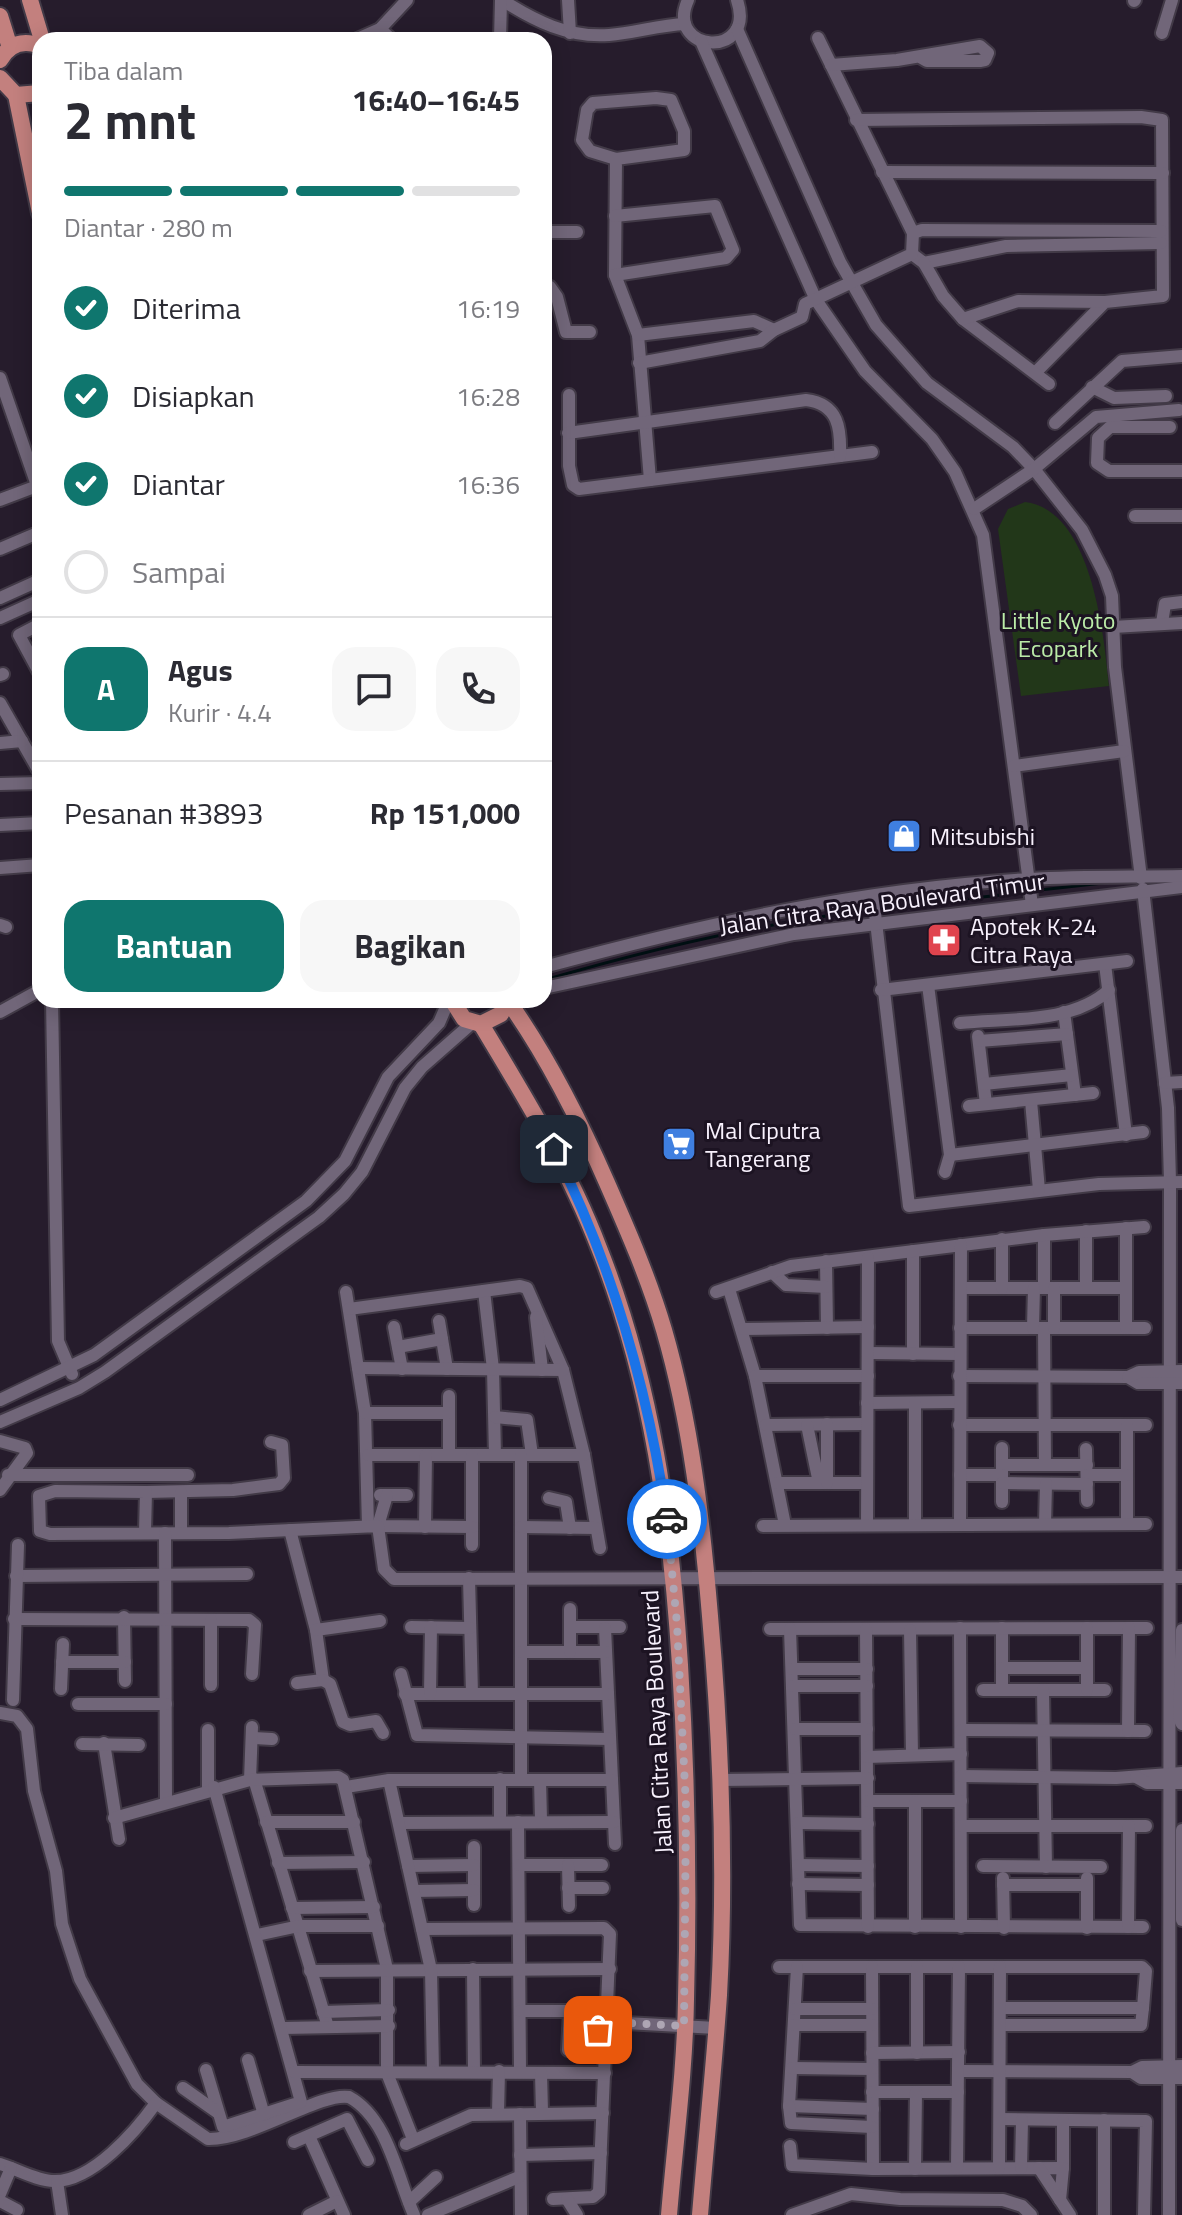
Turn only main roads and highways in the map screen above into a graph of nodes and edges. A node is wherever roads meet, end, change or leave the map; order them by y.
1 (30, 0) edge
2 (0, 16) edge
3 (40, 32) edge
4 (32, 44) edge
5 (5, 54) edge
6 (0, 78) edge
7 (32, 94) edge
8 (16, 95) junction
9 (32, 174) edge
10 (455, 1008) edge
11 (503, 1008) edge
12 (514, 1008) edge
13 (476, 1024) junction
14 (669, 2215) edge
15 (700, 2215) edge

1 - 3 main road
2 - 5 main road
4 - 5 main road
6 - 8 main road
7 - 8 main road
8 - 9 main road
10 - 13 main road, Jalan Citra Raya Boulevard
11 - 13 main road
12 - 15 main road
13 - 14 main road, Jalan Citra Raya Boulevard

